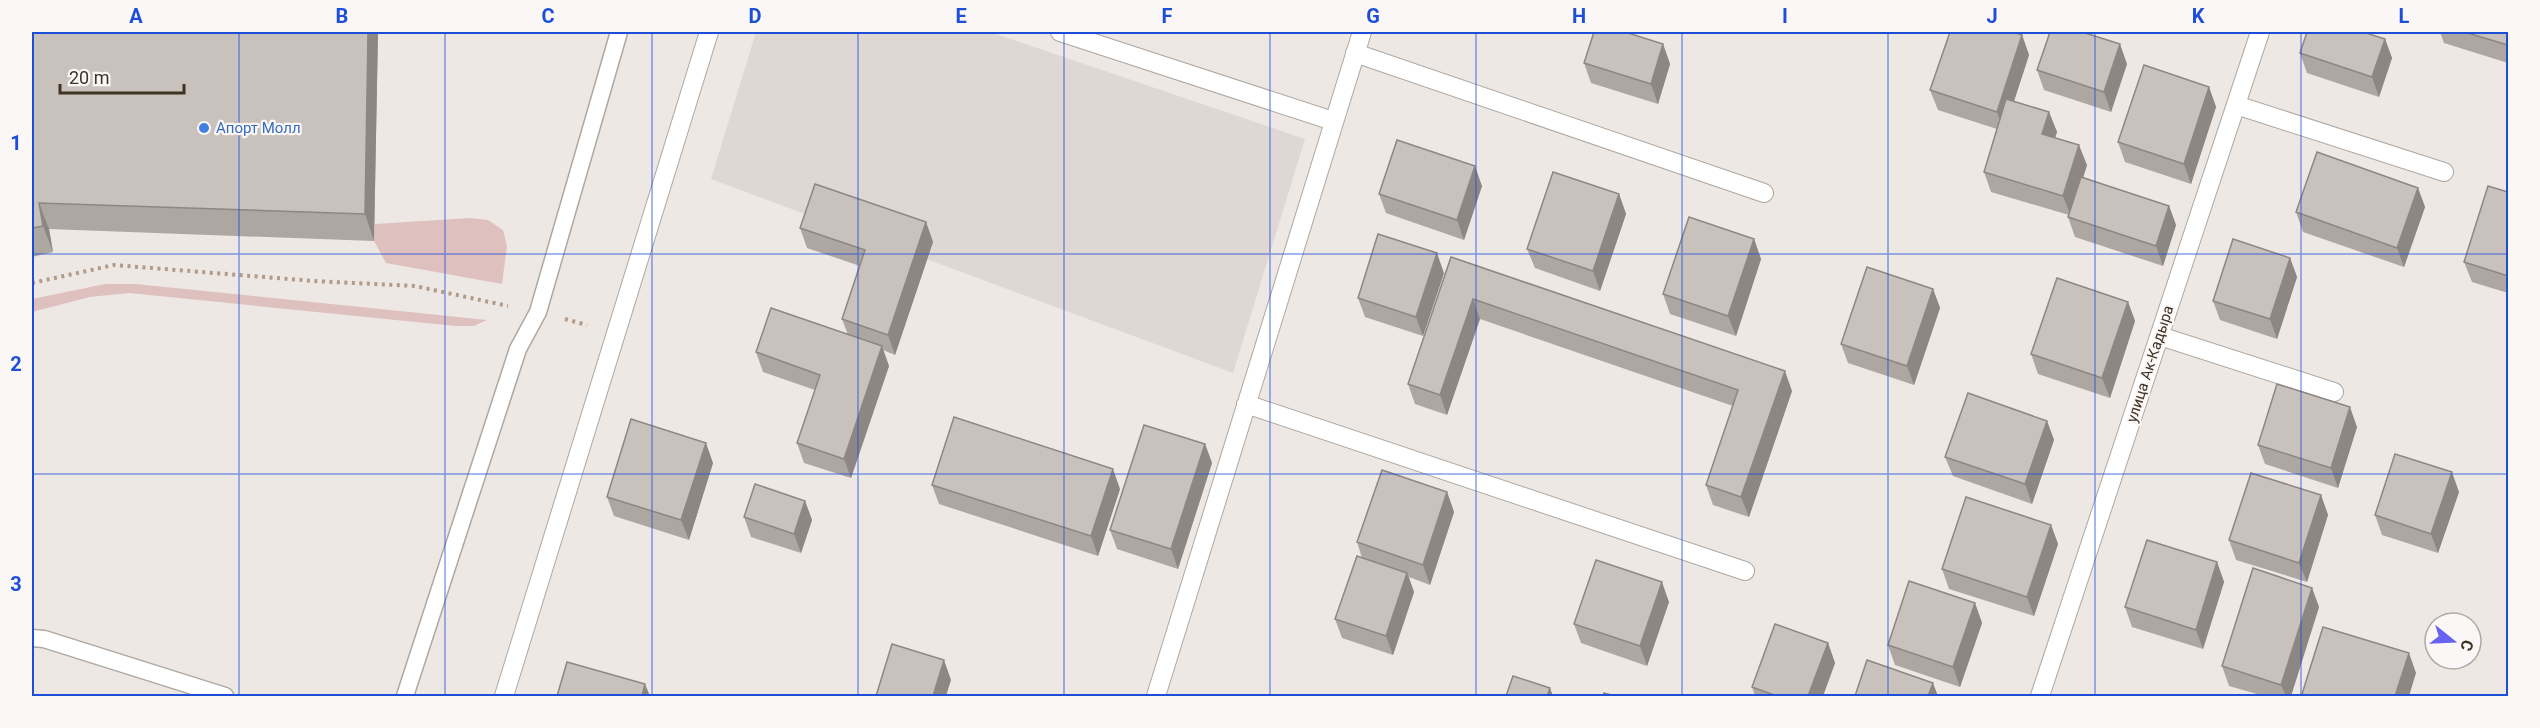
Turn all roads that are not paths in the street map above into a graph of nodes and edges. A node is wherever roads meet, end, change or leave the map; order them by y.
1 (606, 32) edge
2 (619, 32) edge
3 (709, 32) edge
4 (1060, 32) edge
5 (1362, 32) edge
6 (2260, 32) edge
7 (1355, 53) junction
8 (600, 90) junction
9 (2236, 105) junction
10 (1334, 121) junction
11 (2444, 172) dead end
12 (1764, 193) dead end
13 (2160, 336) junction
14 (2334, 392) dead end
15 (1246, 404) junction
16 (1745, 572) dead end
17 (32, 638) edge
18 (225, 696) edge
19 (405, 696) edge
20 (504, 696) edge
21 (1156, 696) edge
22 (2040, 696) edge

1 - 8 lane
2 - 8 lane
3 - 20 street
4 - 10 street
5 - 7 street
6 - 9 street, улица Ак-Кадыра
7 - 10 street
7 - 12 street
8 - 19 lane
9 - 11 street
9 - 13 street, улица Ак-Кадыра
10 - 15 street
13 - 14 street
13 - 22 street, улица Ак-Кадыра
15 - 16 street
15 - 21 street
17 - 18 lane

